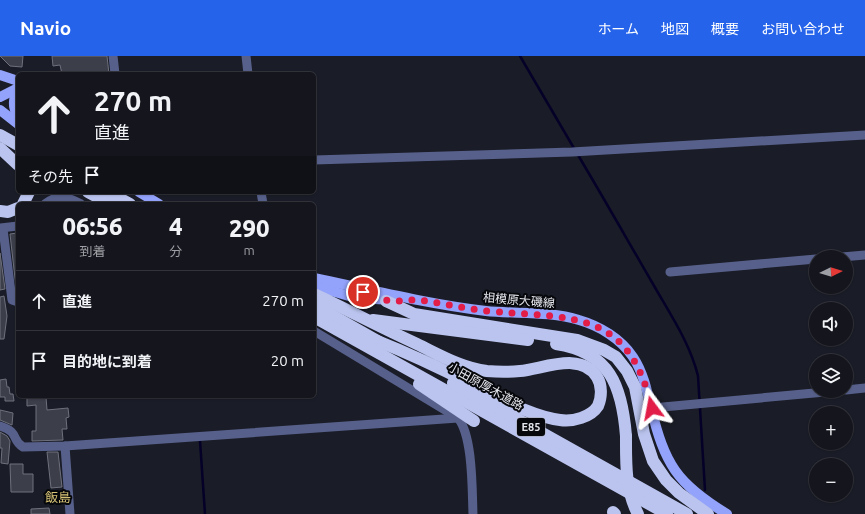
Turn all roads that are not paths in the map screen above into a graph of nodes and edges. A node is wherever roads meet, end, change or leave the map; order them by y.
1 (113, 56) edge
2 (246, 56) edge
3 (115, 72) edge
4 (248, 72) edge
5 (0, 75) edge
6 (16, 80) edge
7 (16, 90) edge
8 (16, 94) edge
9 (0, 97) edge
10 (0, 110) edge
11 (0, 118) edge
12 (16, 120) edge
13 (865, 135) edge
14 (0, 136) edge
15 (16, 143) edge
16 (0, 147) edge
17 (16, 154) edge
18 (316, 160) edge
19 (16, 163) edge
20 (92, 194) edge
21 (112, 194) edge
22 (142, 194) edge
23 (48, 202) edge
24 (77, 202) edge
25 (106, 202) edge
26 (126, 202) edge
27 (156, 202) edge
28 (16, 209) edge
29 (0, 211) edge
30 (16, 226) edge
31 (1, 228) edge
32 (3, 250) edge
33 (865, 255) edge
34 (853, 256) edge
35 (809, 260) edge
36 (670, 272) dead end
37 (316, 278) edge
38 (316, 279) edge
39 (316, 287) edge
40 (316, 295) edge
41 (417, 300) junction
42 (16, 301) edge
43 (386, 301) junction
44 (316, 306) edge
45 (357, 315) junction
46 (316, 318) edge
47 (316, 332) edge
48 (373, 344) junction
49 (865, 388) edge
50 (853, 389) edge
51 (809, 393) edge
52 (652, 408) junction
53 (458, 418) junction
54 (474, 421) dead end
55 (0, 426) edge
56 (65, 446) junction
57 (70, 514) edge
58 (474, 514) edge
59 (638, 514) edge
60 (667, 514) edge
61 (687, 514) edge
62 (708, 514) edge
63 (726, 514) edge

1 - 3 street
2 - 4 street
5 - 6 main road
7 - 9 main road
8 - 12 main road
10 - 12 main road
11 - 12 main road
13 - 18 street
14 - 15 highway
16 - 17 highway
16 - 19 highway
20 - 25 highway
21 - 26 highway
22 - 27 main road
23 - 24 street
28 - 29 highway
30 - 31 street
31 - 32 street
32 - 42 street
33 - 34 street
35 - 36 street
37 - 41 main road, 相模原大磯線
38 - 43 main road
39 - 43 main road, 相模原大磯線
40 - 45 highway
41 - 43 main road, 相模原大磯線
41 - 52 main road, 相模原大磯線
43 - 62 highway
44 - 48 highway, 小田原厚木道路 / E85
45 - 48 highway
45 - 59 highway, bridge
46 - 48 highway, 小田原厚木道路 / E85
47 - 53 street
48 - 54 highway
48 - 60 highway, 小田原厚木道路 / E85
48 - 61 highway, 小田原厚木道路 / E85
49 - 50 street
51 - 52 street
52 - 63 main road, 相模原大磯線
53 - 56 street
53 - 58 street
55 - 56 street
56 - 57 street

